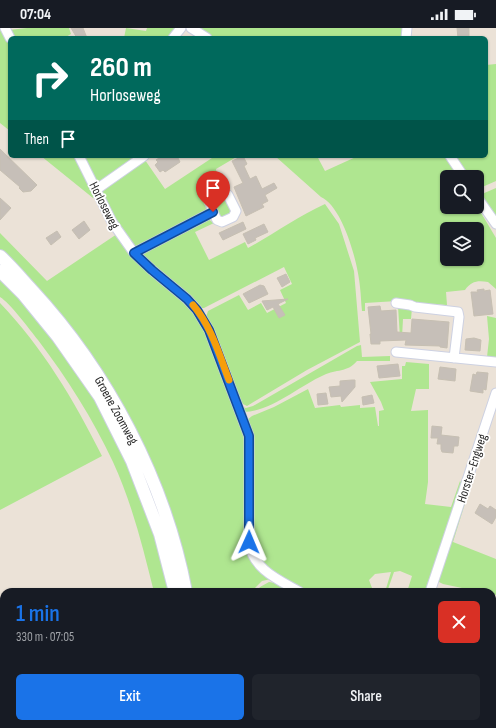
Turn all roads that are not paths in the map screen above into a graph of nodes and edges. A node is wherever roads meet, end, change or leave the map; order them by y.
1 (181, 28) edge
2 (191, 28) edge
3 (174, 36) edge
4 (204, 36) edge
5 (80, 158) edge
6 (141, 158) edge
7 (451, 158) edge
8 (459, 170) edge
9 (97, 189) junction
10 (484, 207) edge
11 (213, 212) dead end
12 (496, 224) edge
13 (134, 253) junction
14 (0, 256) edge
15 (0, 271) edge
16 (396, 303) dead end
17 (396, 352) dead end
18 (454, 358) junction
19 (496, 362) edge
20 (496, 393) edge
21 (174, 588) edge
22 (185, 588) edge
23 (294, 588) edge
24 (431, 588) edge

1 - 3 street
2 - 4 street
5 - 9 street, Horloseweg
6 - 9 street
7 - 8 street
9 - 13 street, Horloseweg
10 - 12 street
11 - 13 street
13 - 23 street, Horloseweg
14 - 22 main road, Groene Zoomweg
15 - 21 main road, Groene Zoomweg
16 - 18 street
17 - 18 street
18 - 19 street
20 - 24 street, Horster-Engweg

